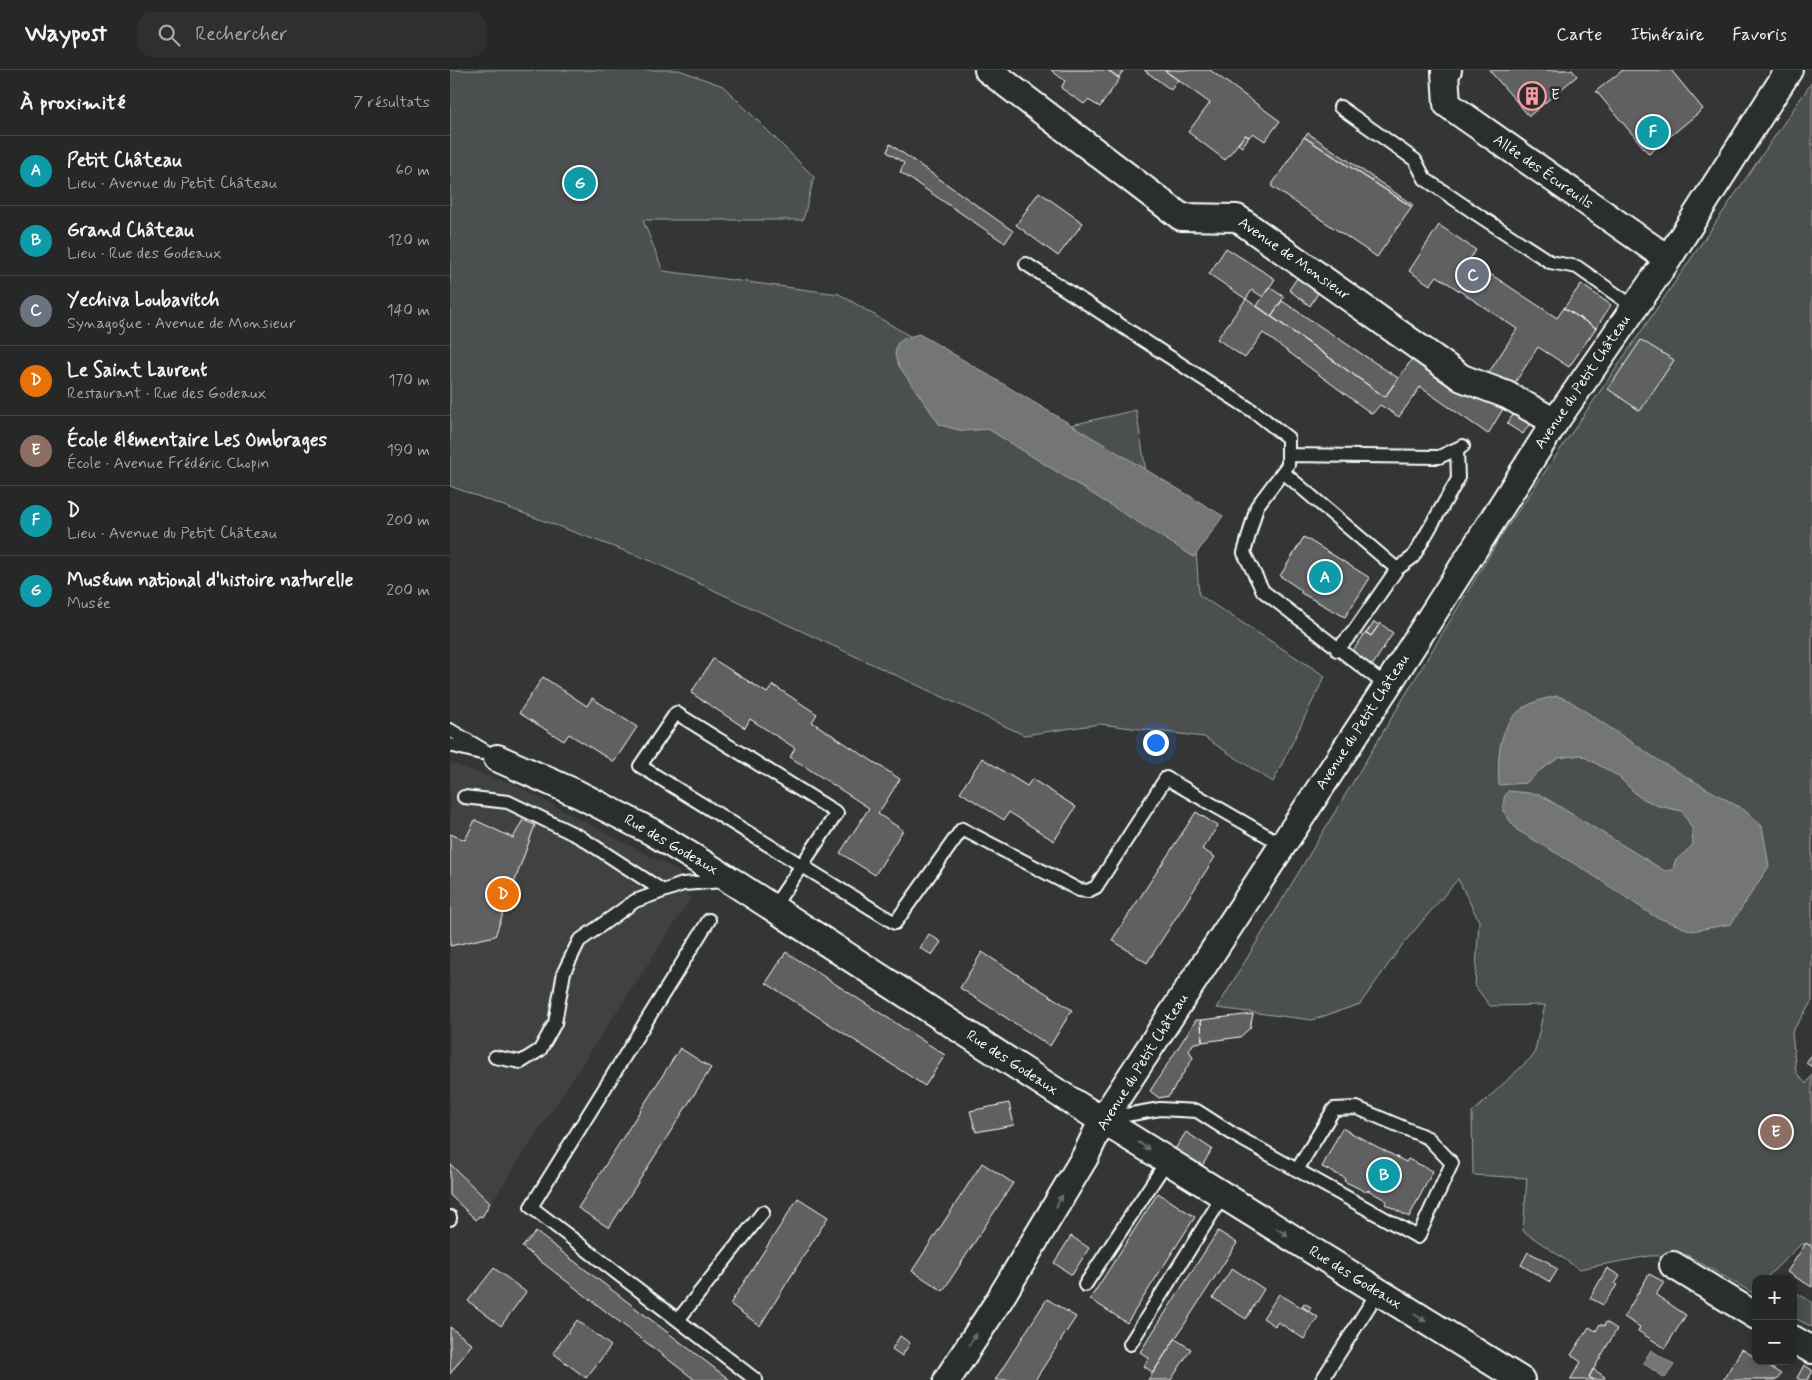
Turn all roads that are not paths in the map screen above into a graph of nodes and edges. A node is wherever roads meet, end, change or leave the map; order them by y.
1 (988, 70) edge
2 (1789, 70) edge
3 (1445, 71) edge
4 (1340, 107) dead end
5 (1668, 259) junction
6 (1026, 264) dead end
7 (1634, 307) junction
8 (1555, 422) junction
9 (1288, 456) junction
10 (1283, 472) junction
11 (1397, 569) junction
12 (1337, 650) junction
13 (1387, 686) junction
14 (450, 730) edge
15 (450, 745) edge
16 (498, 758) junction
17 (464, 797) dead end
18 (1283, 845) junction
19 (802, 866) junction
20 (730, 880) junction
21 (662, 891) junction
22 (773, 908) junction
23 (709, 920) dead end
24 (496, 1057) dead end
25 (1104, 1119) junction
26 (1167, 1161) junction
27 (1297, 1170) junction
28 (1223, 1196) junction
29 (763, 1212) dead end
30 (1673, 1265) dead end
31 (1085, 1285) dead end
32 (1378, 1292) junction
33 (1752, 1314) edge
34 (678, 1320) junction
35 (1797, 1341) edge
36 (1130, 1344) dead end
37 (1812, 1350) edge
38 (756, 1380) edge
39 (946, 1380) edge
40 (1322, 1380) edge
41 (1520, 1380) edge

1 - 8 street, Avenue de Monsieur
2 - 5 street, Avenue du Petit Château
3 - 5 street, Allée des Écureuils
4 - 7 lane
5 - 7 street, Avenue du Petit Château
6 - 9 lane
7 - 8 street, Avenue du Petit Château
8 - 13 street, Avenue du Petit Château
9 - 10 lane
9 - 11 lane
10 - 11 lane
10 - 12 lane
11 - 12 lane
12 - 13 lane
13 - 18 street, Avenue du Petit Château
14 - 16 lane, Rue des Godeaux
15 - 16 lane, Rue des Godeaux
16 - 20 street, Rue des Godeaux
17 - 21 lane
18 - 19 lane
18 - 25 street, Avenue du Petit Château
19 - 19 lane
19 - 22 lane
20 - 21 lane
20 - 22 street, Rue des Godeaux
21 - 24 lane
22 - 25 street, Rue des Godeaux
23 - 34 lane
25 -> 26 street, Rue des Godeaux
25 - 27 lane
39 -> 25 street, Avenue du Petit Château
26 - 28 street, Rue des Godeaux
26 - 31 lane
27 - 27 lane
28 -> 32 street, Rue des Godeaux
28 - 36 lane
29 - 34 lane
30 - 33 street
32 - 40 lane
32 -> 41 street, Rue des Godeaux
34 - 38 lane
35 - 37 street

